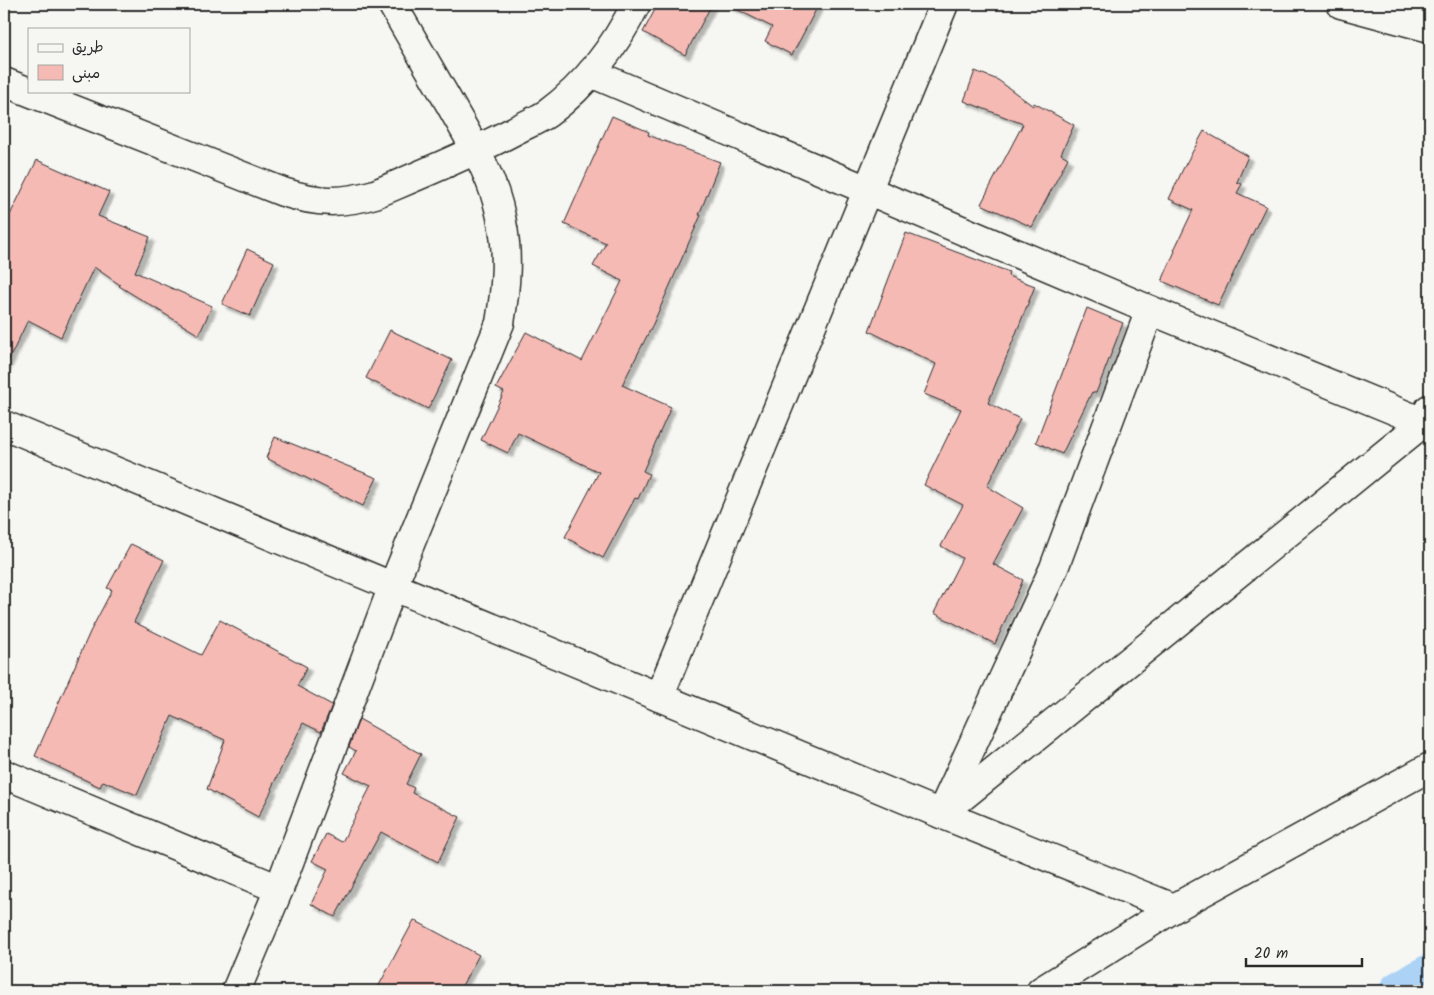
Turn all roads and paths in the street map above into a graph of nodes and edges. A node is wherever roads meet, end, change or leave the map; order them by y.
1 (392, 4) edge
2 (636, 4) edge
3 (944, 4) edge
4 (1341, 4) edge
5 (1430, 28) edge
6 (591, 73) junction
7 (4, 82) edge
8 (28, 91) edge
9 (29, 92) edge
10 (477, 151) junction
11 (868, 190) junction
12 (1150, 310) junction
13 (1428, 418) edge
14 (4, 425) edge
15 (393, 586) junction
16 (659, 697) junction
17 (1430, 767) edge
18 (4, 774) edge
19 (941, 814) junction
20 (279, 889) junction
21 (1174, 908) junction
22 (236, 991) edge
23 (1041, 991) edge

1 - 10 street
2 - 6 street
3 - 11 street
4 - 5 street
6 - 10 street
6 - 11 street
7 - 8 street
9 - 10 street
10 - 15 street
11 - 12 street
11 - 16 street
12 - 13 street
12 - 19 street
13 - 19 street
14 - 15 street
15 - 16 street
15 - 20 street
16 - 19 street
17 - 21 street
18 - 20 street
19 - 21 street
20 - 22 street
21 - 23 street

